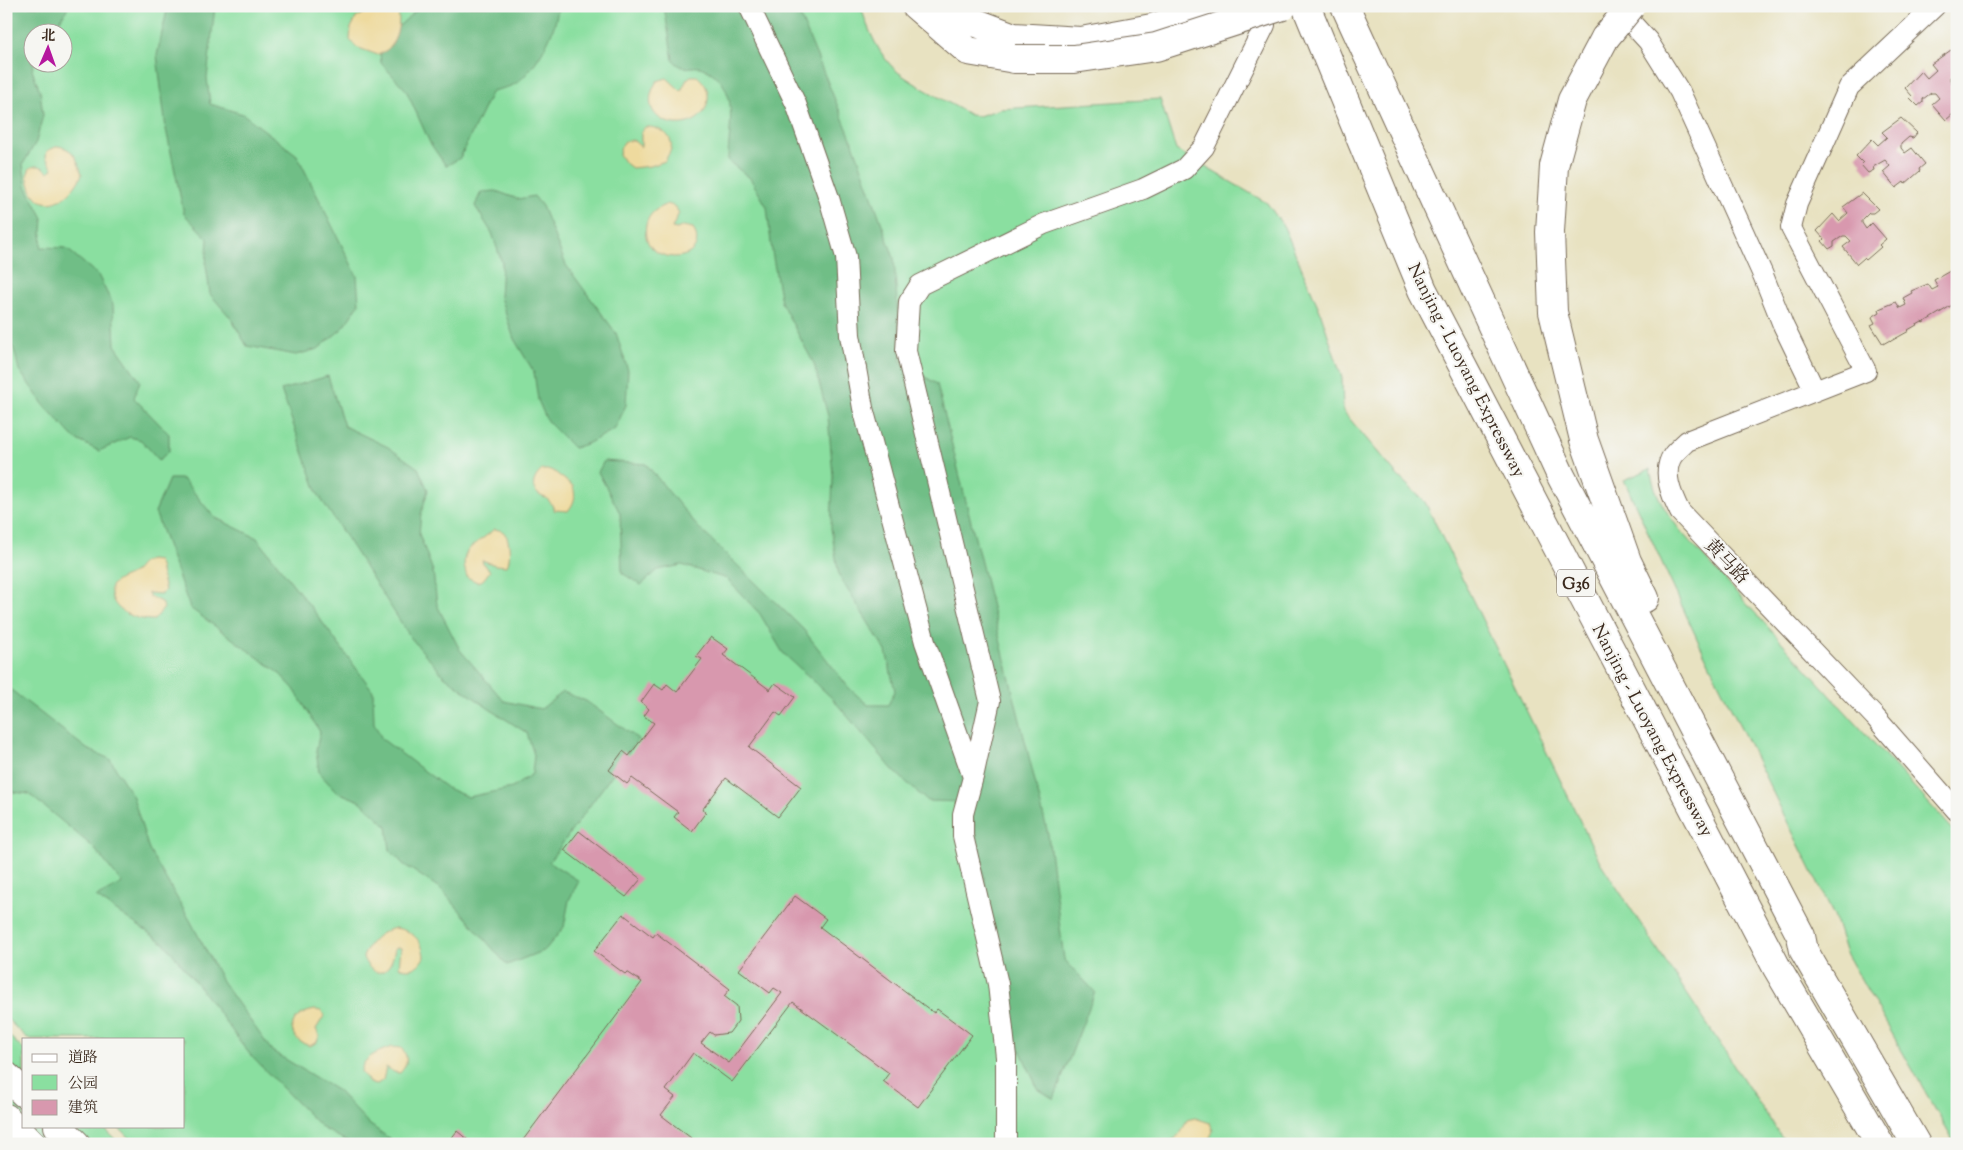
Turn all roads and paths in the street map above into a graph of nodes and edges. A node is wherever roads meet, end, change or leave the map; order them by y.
1 (749, 6) edge
2 (916, 6) edge
3 (946, 6) edge
4 (1218, 6) edge
5 (1284, 6) edge
6 (1306, 6) edge
7 (1345, 6) edge
8 (1616, 6) edge
9 (1631, 6) edge
10 (1935, 6) edge
11 (1265, 25) dead end
12 (1014, 48) junction
13 (1423, 290) junction
14 (1815, 391) junction
15 (973, 777) junction
16 (1957, 811) edge
17 (1800, 936) junction
18 (6, 1076) edge
19 (22, 1091) edge
20 (6, 1118) edge
21 (60, 1128) edge
22 (32, 1144) edge
23 (76, 1144) edge
24 (1006, 1144) edge
25 (1880, 1144) edge
26 (1916, 1144) edge

1 - 15 street
2 - 12 main road
3 - 12 main road
4 - 12 main road
5 - 12 main road, bridge
5 - 13 main road
6 - 13 main road, Nanjing - Luoyang Expressway / G36
7 - 17 main road, Nanjing - Luoyang Expressway / G36
8 - 14 street
9 - 17 main road, bridge
10 - 14 street, 黄马路
11 - 15 street
13 - 25 main road, Nanjing - Luoyang Expressway / G36
14 - 16 street, 黄马路
15 - 24 street
17 - 26 main road, Nanjing - Luoyang Expressway / G36
18 - 19 main road
20 - 22 main road
21 - 23 main road

